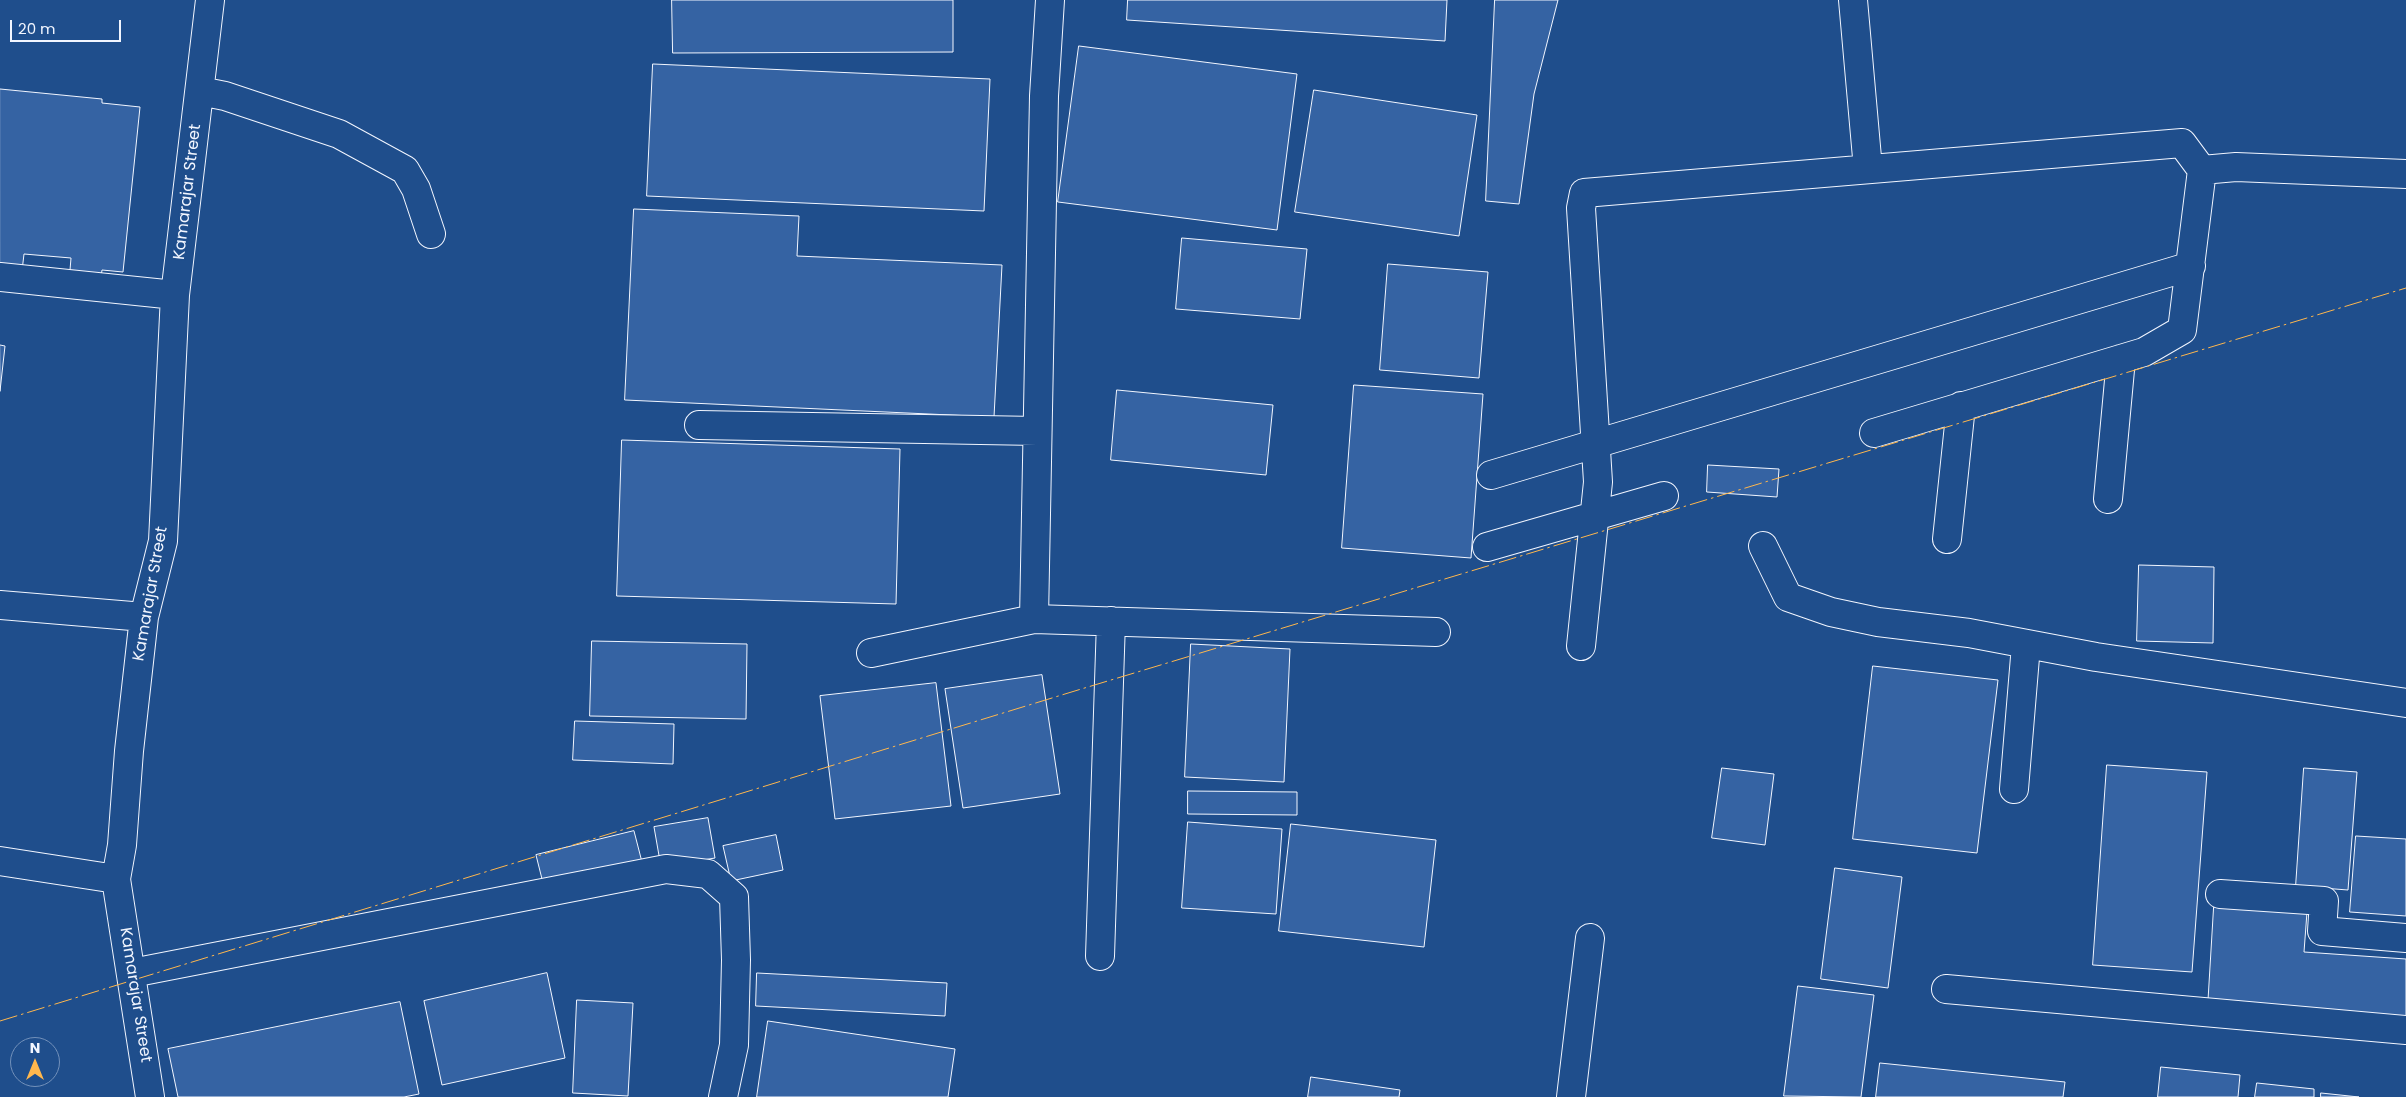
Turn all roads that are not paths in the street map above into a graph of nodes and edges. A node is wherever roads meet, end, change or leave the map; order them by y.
1 (210, 0) edge
2 (1050, 0) edge
3 (1853, 0) edge
4 (200, 90) junction
5 (1868, 169) junction
6 (2202, 170) junction
7 (2406, 174) edge
8 (431, 234) dead end
9 (2191, 266) junction
10 (0, 277) edge
11 (175, 295) junction
12 (2121, 359) junction
13 (1961, 406) junction
14 (699, 425) dead end
15 (1037, 431) junction
16 (1874, 433) dead end
17 (1596, 443) junction
18 (1491, 475) dead end
19 (1664, 496) dead end
20 (2108, 499) dead end
21 (1594, 516) junction
22 (1947, 539) dead end
23 (1763, 546) dead end
24 (1487, 547) dead end
25 (0, 605) edge
26 (144, 617) junction
27 (1034, 618) junction
28 (1111, 621) junction
29 (1436, 632) dead end
30 (2026, 645) junction
31 (1581, 646) dead end
32 (871, 653) dead end
33 (2406, 703) edge
34 (2014, 788) dead end
35 (0, 861) edge
36 (116, 879) junction
37 (2220, 894) dead end
38 (1590, 938) dead end
39 (2406, 938) edge
40 (1100, 956) dead end
41 (132, 973) junction
42 (1946, 990) dead end
43 (2406, 1030) edge
44 (150, 1097) edge
45 (723, 1097) edge
46 (1571, 1097) edge

1 - 4 street, Kamarajar Street
2 - 15 street
3 - 5 street
4 - 8 street
4 - 11 street, Kamarajar Street
5 - 6 street
5 - 17 street
6 - 7 street
6 - 9 street
9 - 12 street
9 - 17 street
10 - 11 street
11 - 26 street, Kamarajar Street
12 - 13 street
12 - 20 street
13 - 16 street
13 - 22 street
14 - 15 street
15 - 27 street
17 - 18 street
17 - 21 street
19 - 21 street
21 - 24 street
21 - 31 street
23 - 30 street
25 - 26 street
26 - 36 street, Kamarajar Street
27 - 28 street
27 - 32 street
28 - 29 street
28 - 40 street
30 - 33 street
30 - 34 street
35 - 36 street
36 - 41 street, Kamarajar Street
37 - 39 street
38 - 46 street
41 - 44 street, Kamarajar Street
41 - 45 street
42 - 43 street

